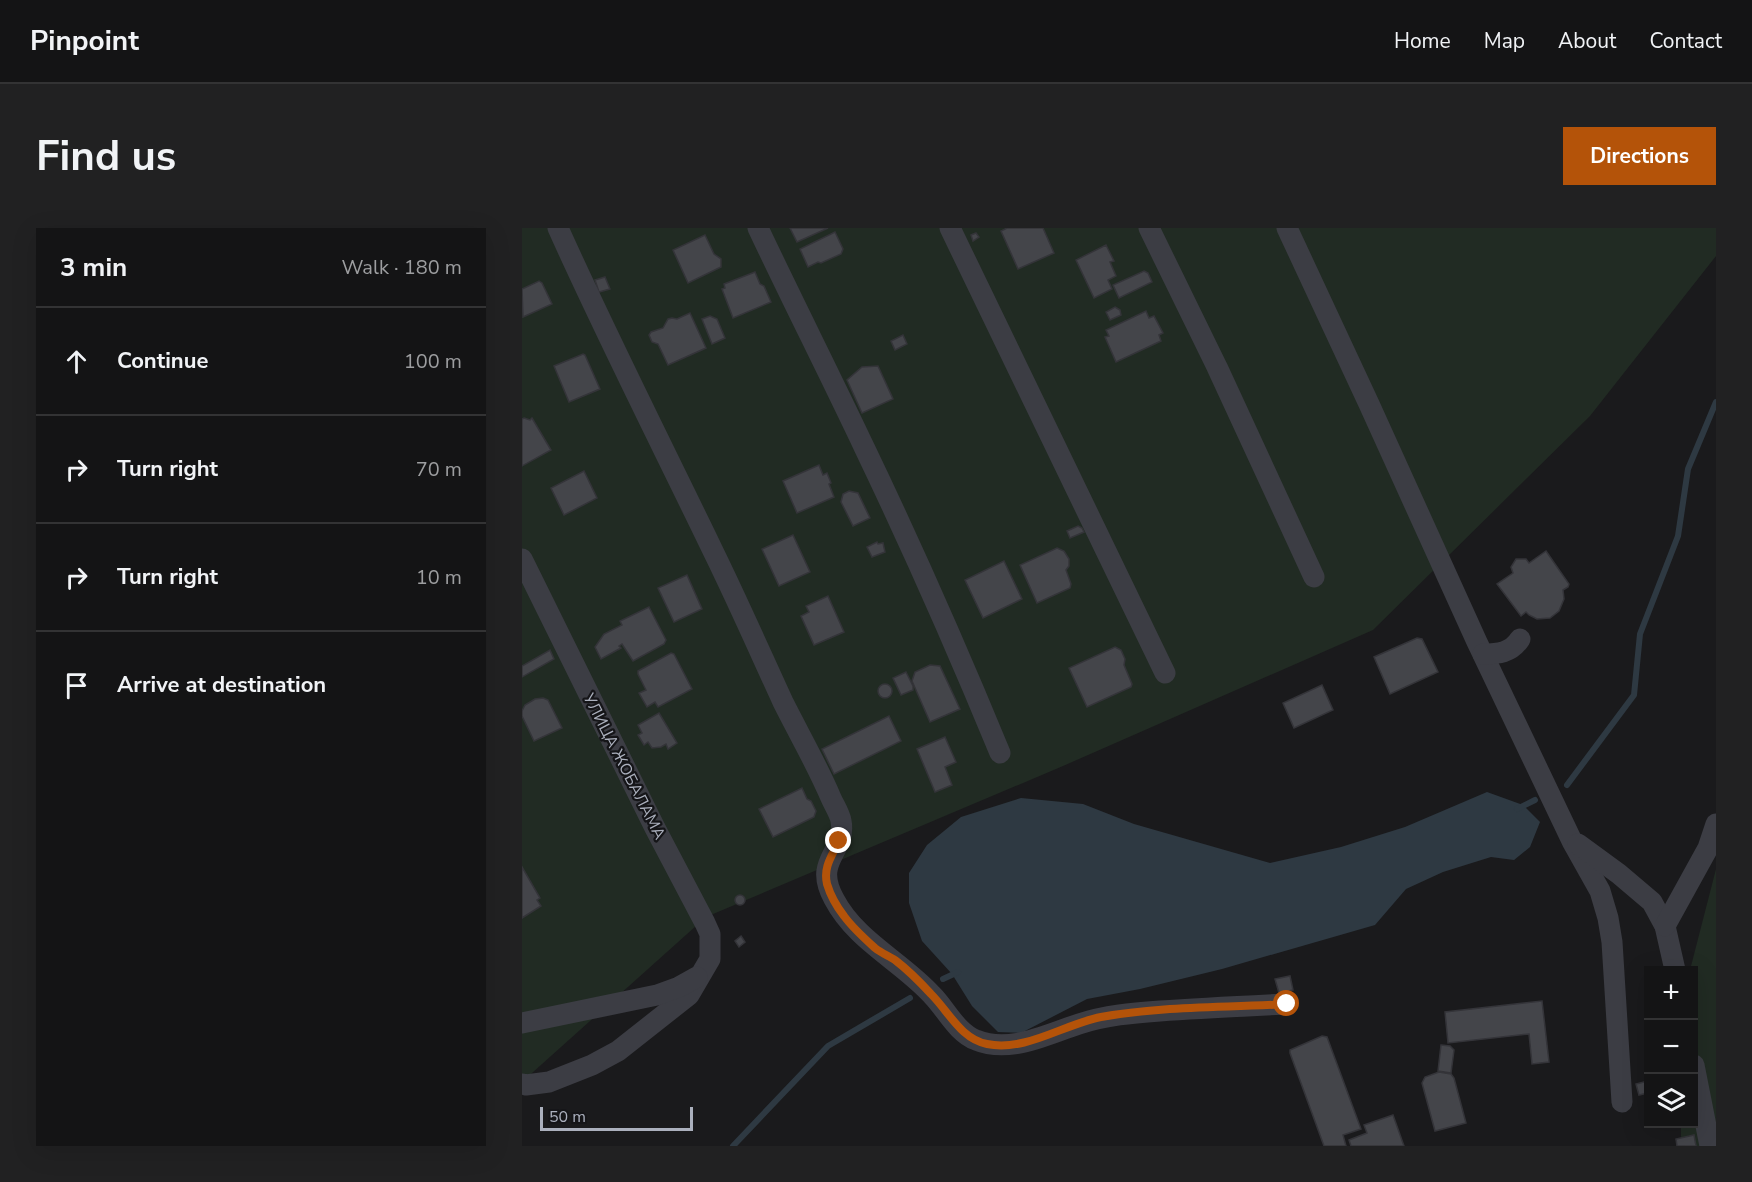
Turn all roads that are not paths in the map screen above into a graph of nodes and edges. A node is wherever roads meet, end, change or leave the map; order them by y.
1 (558, 228) edge
2 (758, 228) edge
3 (950, 228) edge
4 (1149, 228) edge
5 (1287, 228) edge
6 (522, 559) edge
7 (1314, 577) dead end
8 (1520, 639) dead end
9 (1483, 654) junction
10 (1165, 673) dead end
11 (1000, 753) dead end
12 (1716, 824) edge
13 (1572, 841) junction
14 (1665, 926) junction
15 (1674, 966) edge
16 (703, 974) junction
17 (1287, 1004) dead end
18 (522, 1023) edge
19 (1696, 1074) edge
20 (522, 1084) edge
21 (1622, 1102) dead end
22 (1710, 1146) edge

1 - 17 street
2 - 11 street
3 - 10 street
4 - 7 street
5 - 9 street
6 - 16 street, УЛИЦА ЖОБАЛАМА
8 - 9 street
9 - 13 street
12 - 14 street
13 - 14 street
13 - 21 street
14 - 15 street
16 - 18 street
16 - 20 street
19 - 22 street

